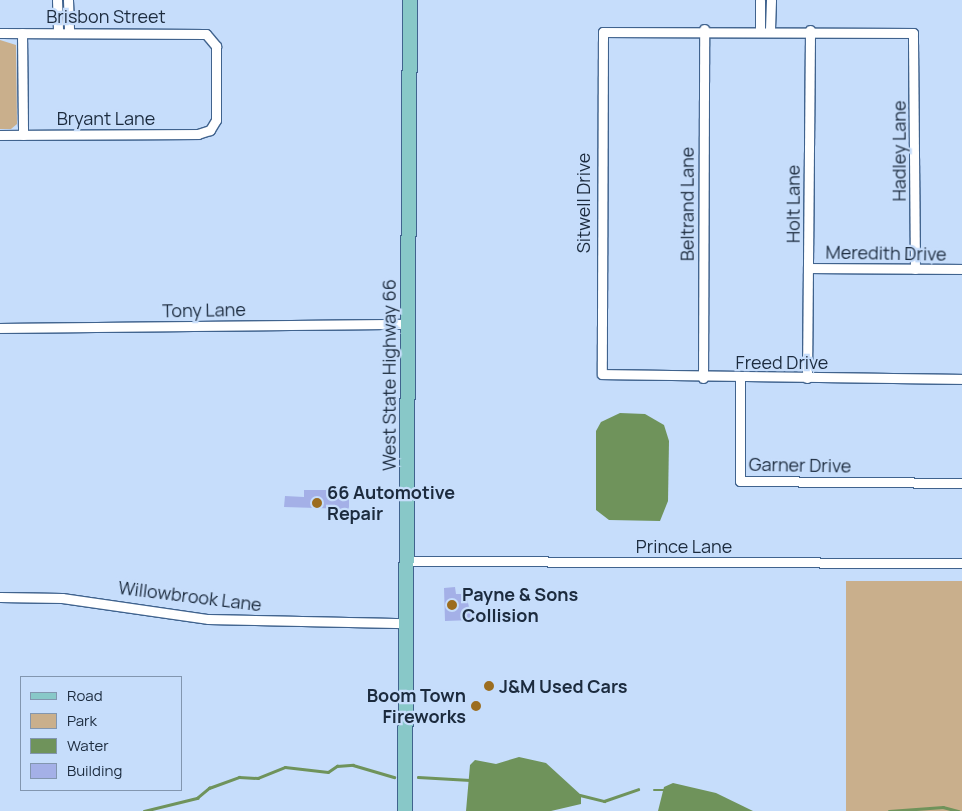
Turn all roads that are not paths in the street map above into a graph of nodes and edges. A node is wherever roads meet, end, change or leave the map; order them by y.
1 (57, 0) edge
2 (68, 0) edge
3 (410, 0) edge
4 (760, 0) edge
5 (770, 0) edge
6 (704, 29) junction
7 (765, 30) junction
8 (810, 30) junction
9 (22, 33) junction
10 (58, 33) junction
11 (69, 33) junction
12 (0, 34) edge
13 (210, 130) joint
14 (0, 135) edge
15 (23, 135) junction
16 (810, 268) junction
17 (914, 269) junction
18 (962, 270) edge
19 (408, 324) junction
20 (0, 328) edge
21 (602, 374) joint
22 (703, 378) junction
23 (740, 378) junction
24 (807, 378) junction
25 (962, 379) edge
26 (962, 483) edge
27 (407, 561) junction
28 (962, 563) edge
29 (0, 597) edge
30 (406, 623) junction
31 (405, 811) edge

1 - 10 street
2 - 11 street
3 - 19 main road, West State Highway 66
4 - 7 street
5 - 7 street
6 - 7 street
6 - 21 street, Sitwell Drive
6 - 22 street, Beltrand Lane
7 - 8 street
8 - 16 street, Holt Lane
8 - 17 street, Hadley Lane
9 - 10 street, Brisbon Street
9 - 12 street, Brisbon Street
9 - 15 street
10 - 11 street, Brisbon Street
11 - 13 street, Brisbon Street
13 - 15 street, Bryant Lane
14 - 15 street, Bryant Lane
16 - 17 street, Meredith Drive
16 - 24 street, Holt Lane
17 - 18 street, Meredith Drive
19 - 20 street, Tony Lane
19 - 27 main road, West State Highway 66
21 - 22 street, Freed Drive
22 - 23 street, Freed Drive
23 - 24 street, Freed Drive
23 - 26 street, Garner Drive
24 - 25 street, Freed Drive
27 - 28 street, Prince Lane
27 - 30 main road, West State Highway 66
29 - 30 street, Willowbrook Lane
30 - 31 main road, West State Highway 66

